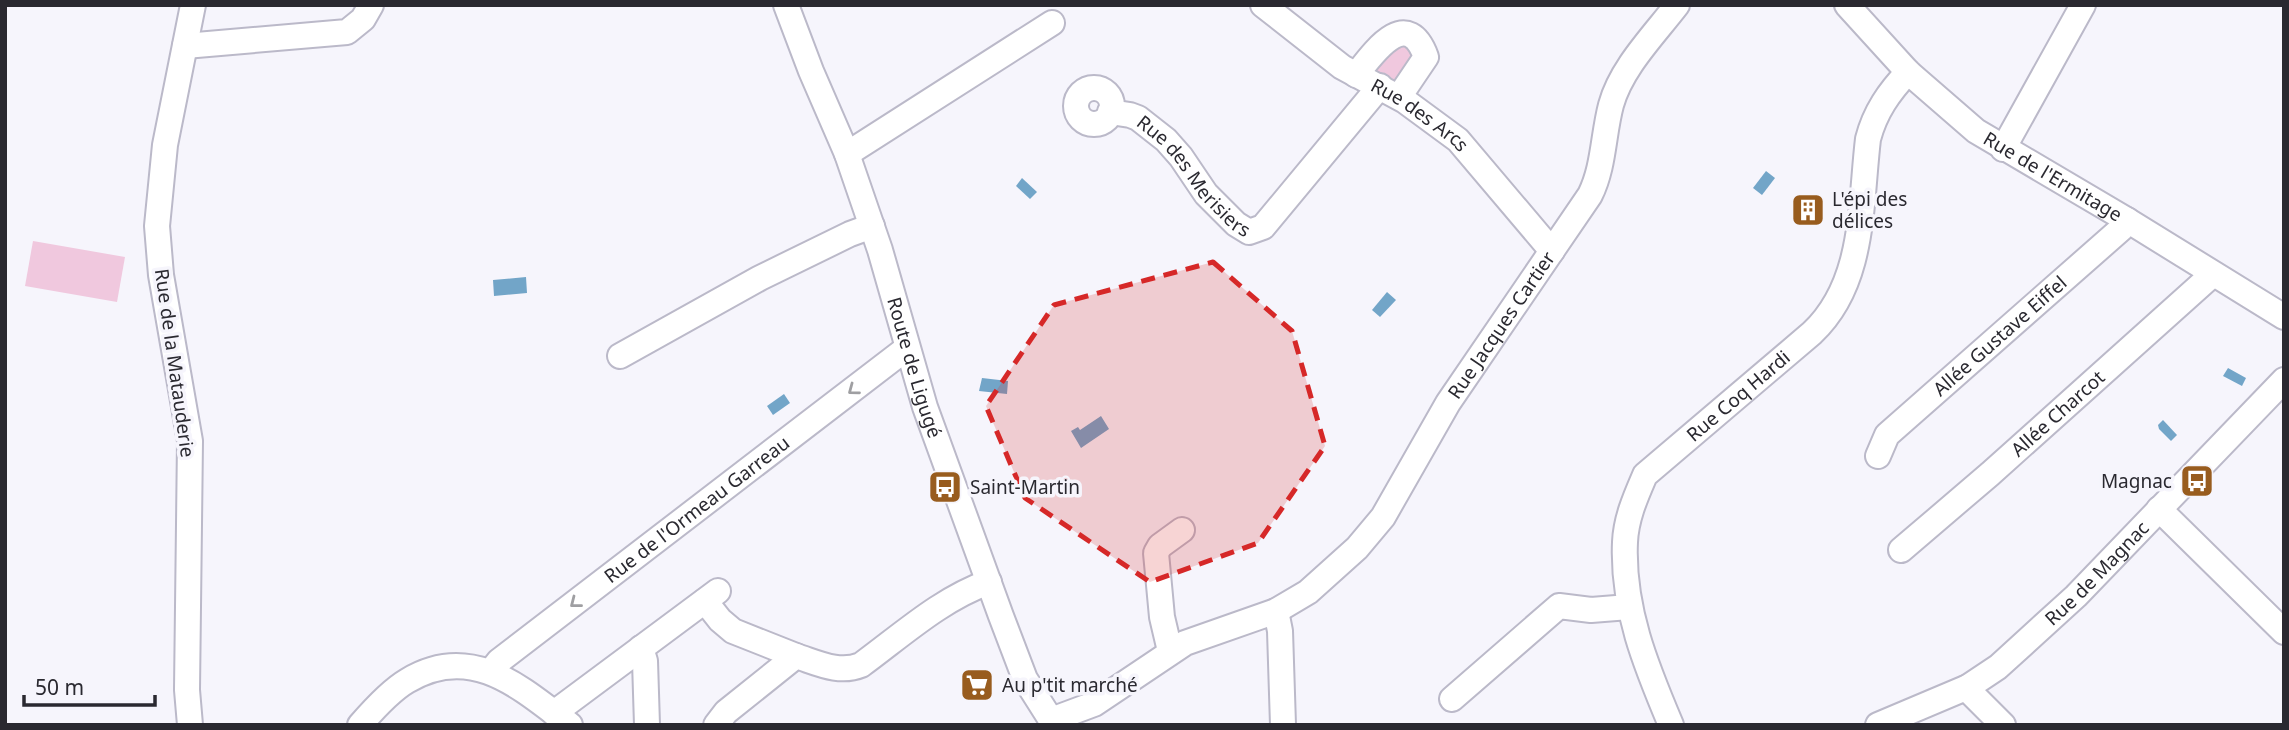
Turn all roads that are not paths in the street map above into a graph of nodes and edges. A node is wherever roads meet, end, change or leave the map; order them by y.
1 (193, 5) edge
2 (371, 5) edge
3 (786, 5) edge
4 (1264, 5) edge
5 (1677, 5) edge
6 (1847, 5) edge
7 (2083, 5) edge
8 (1052, 23) dead end
9 (185, 46) junction
10 (1908, 72) junction
11 (1356, 75) junction
12 (1389, 92) junction
13 (1110, 112) dead end
14 (2003, 149) junction
15 (847, 154) junction
16 (2127, 220) junction
17 (872, 226) junction
18 (1552, 251) junction
19 (2213, 274) junction
20 (2284, 317) edge
21 (907, 348) junction
22 (620, 356) dead end
23 (2284, 380) edge
24 (1878, 456) dead end
25 (2159, 509) junction
26 (1182, 530) dead end
27 (1901, 550) dead end
28 (989, 582) junction
29 (1629, 607) junction
30 (1276, 611) junction
31 (2284, 632) edge
32 (641, 649) junction
33 (1170, 651) junction
34 (796, 656) junction
35 (491, 671) junction
36 (1968, 687) junction
37 (1452, 698) dead end
38 (566, 712) edge
39 (1051, 723) edge
40 (190, 725) edge
41 (359, 725) edge
42 (646, 725) edge
43 (716, 725) edge
44 (1283, 725) edge
45 (1671, 725) edge
46 (1878, 725) edge
47 (2003, 725) edge

1 - 9 street, Rue de la Matauderie
2 - 9 street
3 - 15 street, Route de Ligugé
4 - 11 street, Rue des Arcs
5 - 18 street, Rue Jacques Cartier
6 - 10 street, Rue de l'Ermitage
7 - 14 street
8 - 15 street
9 - 40 street, Rue de la Matauderie
10 - 14 street, Rue de l'Ermitage
10 - 29 street, Rue Coq Hardi
11 - 12 street, Rue des Arcs
11 - 12 street
12 - 13 street, Rue des Merisiers
12 - 18 street, Rue des Arcs
14 - 16 street, Rue de l'Ermitage
15 - 17 street, Route de Ligugé
16 - 19 street, Rue de l'Ermitage
16 - 24 street, Allée Gustave Eiffel
17 - 21 street, Route de Ligugé
17 - 22 street
18 - 30 street, Rue Jacques Cartier
19 - 20 street, Rue de l'Ermitage
19 - 27 street, Allée Charcot
21 - 28 street, Route de Ligugé
21 -> 35 street, Rue de l'Ormeau Garreau
23 - 25 street, Rue de Magnac
25 - 31 street
25 - 36 street, Rue de Magnac
26 - 33 street
28 - 34 street
28 - 39 street, Route de Ligugé
29 - 37 street
29 - 45 street, Rue Coq Hardi
30 - 33 street, Rue Jacques Cartier
30 - 44 street
32 - 34 street
32 - 38 street
32 - 42 street
33 - 39 street, Rue Jacques Cartier
34 - 43 street
35 - 38 street
35 - 41 street
36 - 46 street, Rue de Magnac
36 - 47 street

